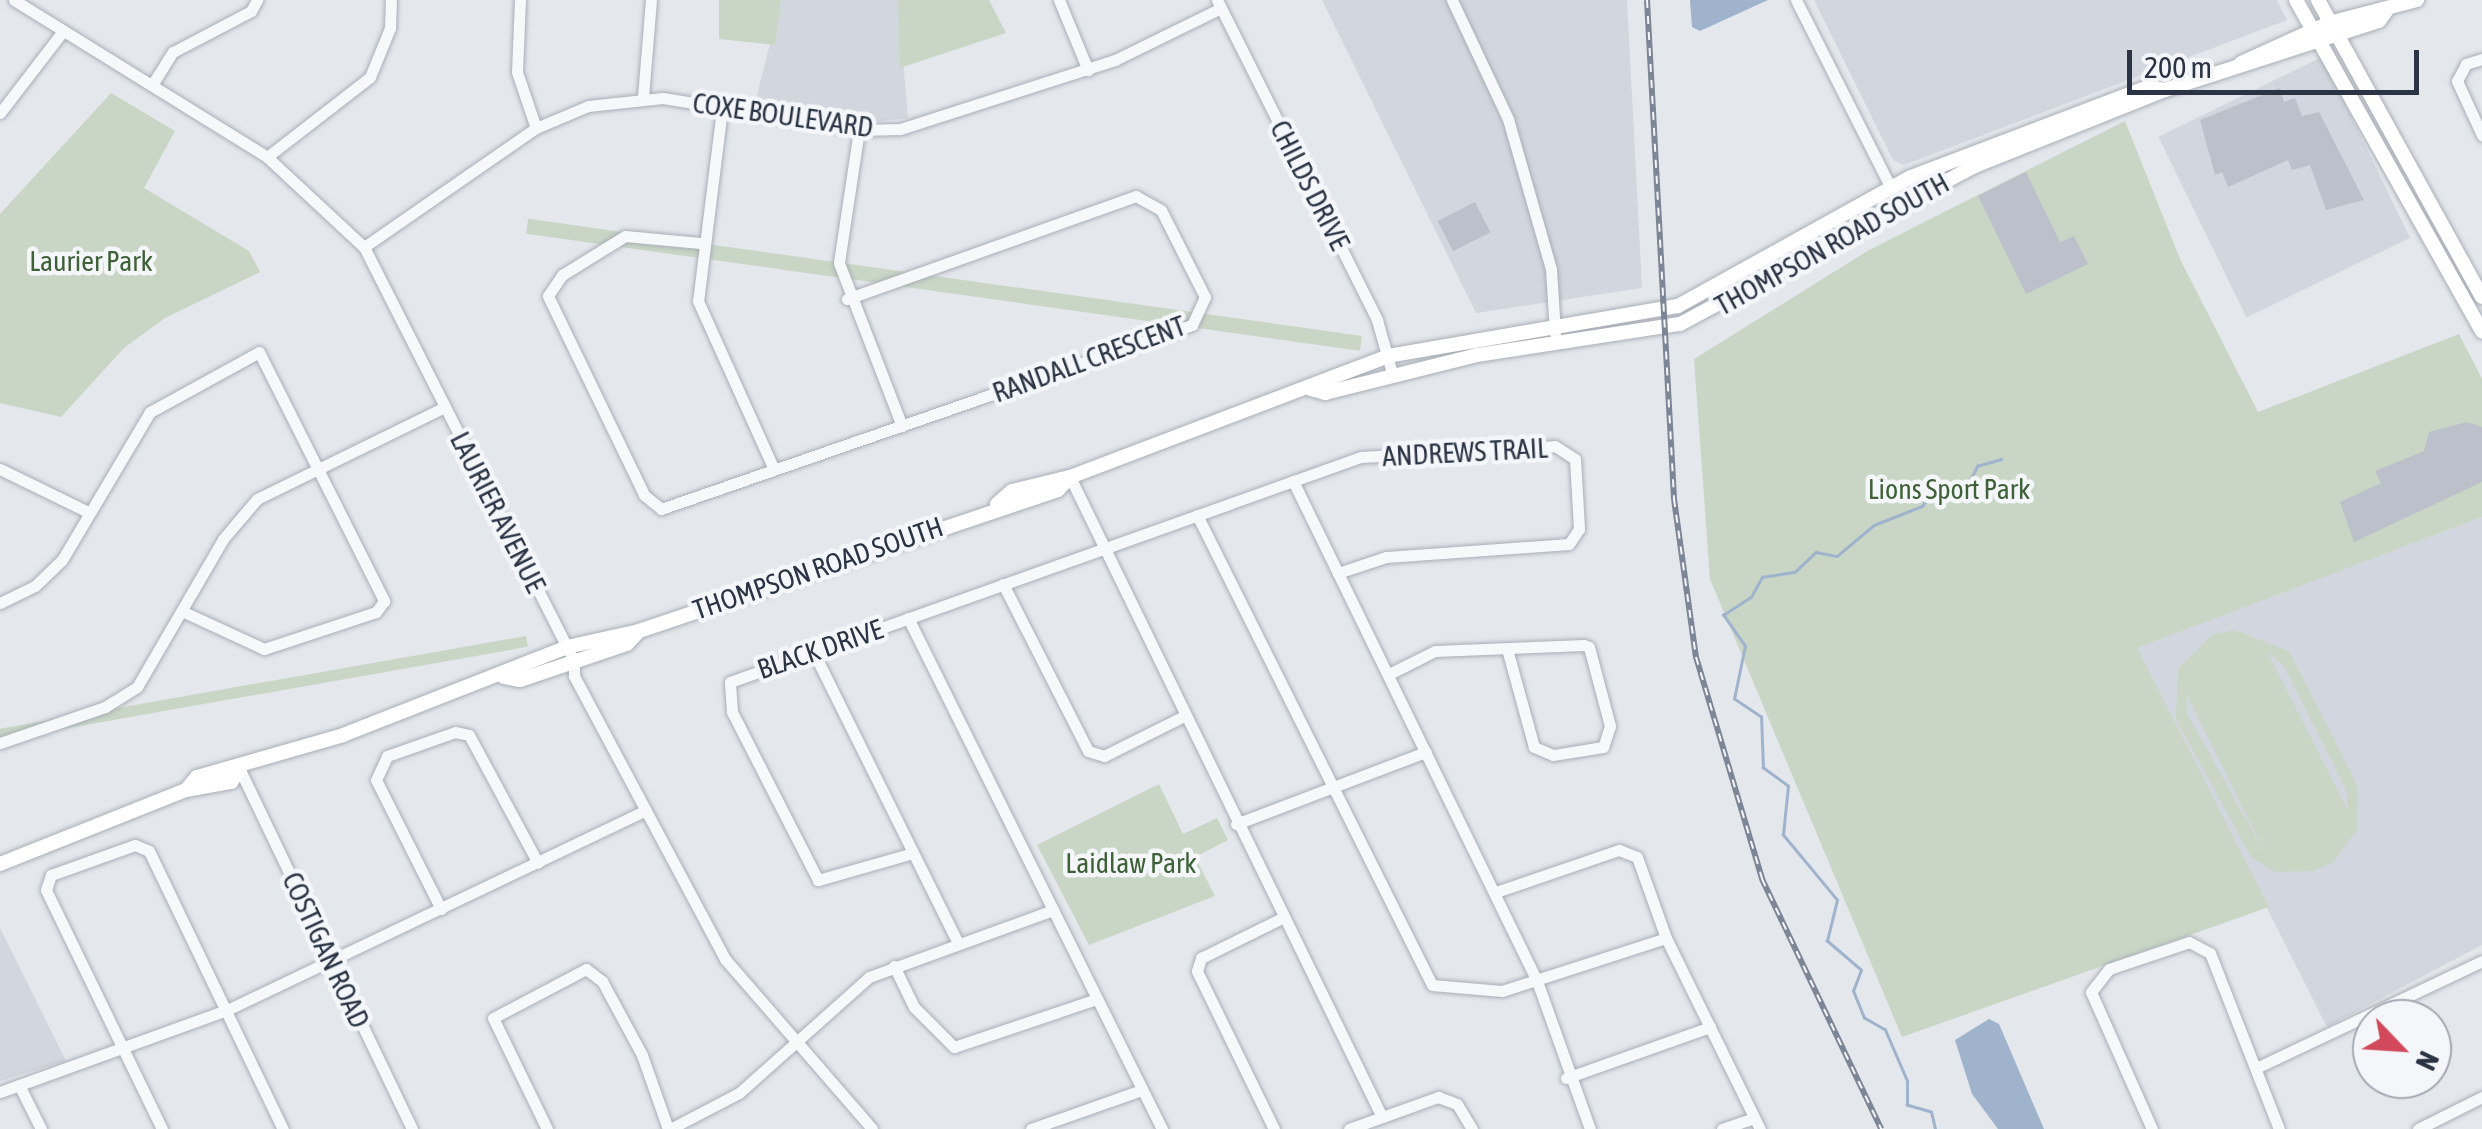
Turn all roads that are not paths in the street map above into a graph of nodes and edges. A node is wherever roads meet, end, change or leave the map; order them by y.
1 (14, 0) edge
2 (257, 0) edge
3 (391, 0) edge
4 (520, 0) edge
5 (650, 0) edge
6 (1059, 0) edge
7 (1452, 0) edge
8 (1796, 0) edge
9 (2296, 0) edge
10 (2318, 0) edge
11 (2418, 0) edge
12 (1219, 4) edge
13 (63, 31) junction
14 (2324, 32) junction
15 (2482, 59) edge
16 (1088, 70) junction
17 (152, 85) junction
18 (2165, 90) junction
19 (643, 97) junction
20 (722, 109) junction
21 (0, 113) edge
22 (536, 128) junction
23 (860, 130) junction
24 (2482, 135) edge
25 (267, 157) junction
26 (1891, 187) junction
27 (1898, 202) junction
28 (700, 244) junction
29 (364, 247) junction
30 (2482, 296) edge
31 (847, 300) junction
32 (1555, 326) junction
33 (2482, 331) edge
34 (1556, 347) junction
35 (1388, 356) junction
36 (1392, 374) junction
37 (1312, 389) junction
38 (445, 407) junction
39 (902, 426) junction
40 (322, 466) junction
41 (0, 469) edge
42 (774, 469) junction
43 (1070, 477) junction
44 (1293, 481) junction
45 (88, 512) junction
46 (1197, 515) junction
47 (1100, 549) junction
48 (1338, 573) junction
49 (1003, 584) junction
50 (0, 603) edge
51 (186, 613) junction
52 (908, 618) junction
53 (1507, 649) junction
54 (813, 651) junction
55 (570, 654) junction
56 (1389, 674) junction
57 (1182, 717) junction
58 (0, 744) edge
59 (1426, 752) junction
60 (240, 770) junction
61 (1333, 787) junction
62 (646, 810) junction
63 (1236, 824) junction
64 (0, 848) edge
65 (18, 851) junction
66 (914, 853) junction
67 (538, 863) junction
68 (0, 864) edge
69 (1496, 892) junction
70 (441, 909) junction
71 (1053, 910) junction
72 (1282, 918) junction
73 (1666, 938) junction
74 (958, 943) junction
75 (332, 961) junction
76 (2482, 961) edge
77 (894, 966) junction
78 (1538, 982) junction
79 (1098, 999) junction
80 (227, 1010) junction
81 (1710, 1027) junction
82 (795, 1042) junction
83 (122, 1048) junction
84 (2256, 1068) junction
85 (1566, 1078) junction
86 (20, 1086) junction
87 (1142, 1090) junction
88 (0, 1092) edge
89 (2482, 1096) edge
90 (1382, 1117) junction
91 (1757, 1124) edge
92 (41, 1129) edge
93 (162, 1129) edge
94 (283, 1129) edge
95 (412, 1129) edge
96 (547, 1129) edge
97 (669, 1129) edge
98 (872, 1129) edge
99 (1032, 1129) edge
100 (1162, 1129) edge
101 (1274, 1129) edge
102 (1348, 1129) edge
103 (1472, 1129) edge
104 (1590, 1129) edge
105 (1722, 1129) edge
106 (2152, 1129) edge
107 (2279, 1129) edge
108 (2418, 1129) edge

1 - 13 street, LAURIER AVENUE
2 - 17 street
3 - 25 street
4 - 22 street
5 - 19 street
6 - 16 street
7 - 32 street
8 - 26 street
9 - 14 main road
10 - 14 main road
11 - 14 main road, THOMPSON ROAD SOUTH
12 - 16 street, COXE BOULEVARD
12 - 35 street, CHILDS DRIVE
13 - 17 street, LAURIER AVENUE
13 - 21 street
14 - 18 main road, THOMPSON ROAD SOUTH
14 - 30 main road
14 - 33 main road
15 - 24 street
16 - 23 street, COXE BOULEVARD
17 - 25 street, LAURIER AVENUE
18 - 26 main road, THOMPSON ROAD SOUTH
18 - 27 main road, THOMPSON ROAD SOUTH
19 - 20 street, COXE BOULEVARD
19 - 22 street, COXE BOULEVARD
20 - 23 street, COXE BOULEVARD
20 - 28 street
22 - 29 street, COXE BOULEVARD
23 - 31 street
25 - 29 street, LAURIER AVENUE
26 - 27 street
26 - 32 main road, THOMPSON ROAD SOUTH
27 - 34 main road, THOMPSON ROAD SOUTH
28 - 42 street
28 - 42 street, RANDALL CRESCENT
29 - 38 street, LAURIER AVENUE
31 - 39 street
31 - 39 street, RANDALL CRESCENT
32 - 34 street
32 - 35 main road, THOMPSON ROAD SOUTH
34 - 36 main road, THOMPSON ROAD SOUTH
35 - 36 street, CHILDS DRIVE
35 - 37 main road, THOMPSON ROAD SOUTH
36 - 37 main road, THOMPSON ROAD SOUTH
37 - 43 main road, THOMPSON ROAD SOUTH
38 - 40 street
38 - 55 street, LAURIER AVENUE
39 - 42 street, RANDALL CRESCENT
40 - 45 street
40 - 51 street
40 - 51 street
41 - 45 street
43 - 47 street
43 - 55 main road, THOMPSON ROAD SOUTH
44 - 46 street, ANDREWS TRAIL
44 - 48 street
44 - 48 street, ANDREWS TRAIL
45 - 50 street
46 - 47 street, ANDREWS TRAIL
46 - 61 street
47 - 49 street, BLACK DRIVE
47 - 57 street
48 - 56 street
49 - 52 street, BLACK DRIVE
49 - 57 street
51 - 58 street
52 - 54 street, BLACK DRIVE
52 - 71 street
53 - 53 street
53 - 56 street
54 - 66 street
54 - 66 street, BLACK DRIVE
55 - 60 main road, THOMPSON ROAD SOUTH
55 - 62 street, LAURIER AVENUE
56 - 59 street
57 - 63 street
59 - 61 street
59 - 69 street
60 - 65 main road, THOMPSON ROAD SOUTH
60 - 75 street, COSTIGAN ROAD
61 - 63 street
61 - 78 street
62 - 67 street
62 - 82 street, LAURIER AVENUE
63 - 72 street
64 - 65 main road, THOMPSON ROAD SOUTH
65 - 68 main road, THOMPSON ROAD SOUTH
66 - 74 street
67 - 70 street
67 - 70 street
69 - 73 street
69 - 78 street
70 - 75 street
71 - 74 street
71 - 79 street
72 - 90 street
72 - 101 street
73 - 78 street
73 - 81 street
74 - 77 street
75 - 80 street
75 - 95 street, COSTIGAN ROAD
76 - 84 street
77 - 79 street
77 - 82 street
78 - 85 street
79 - 87 street
80 - 83 street
80 - 83 street
80 - 94 street
81 - 85 street
81 - 91 street
82 - 97 street
82 - 98 street, LAURIER AVENUE
83 - 86 street
83 - 93 street
84 - 106 street
84 - 107 street
85 - 104 street
86 - 88 street
86 - 92 street
87 - 99 street
87 - 100 street
89 - 108 street
90 - 102 street
90 - 103 street
91 - 105 street
96 - 97 street

